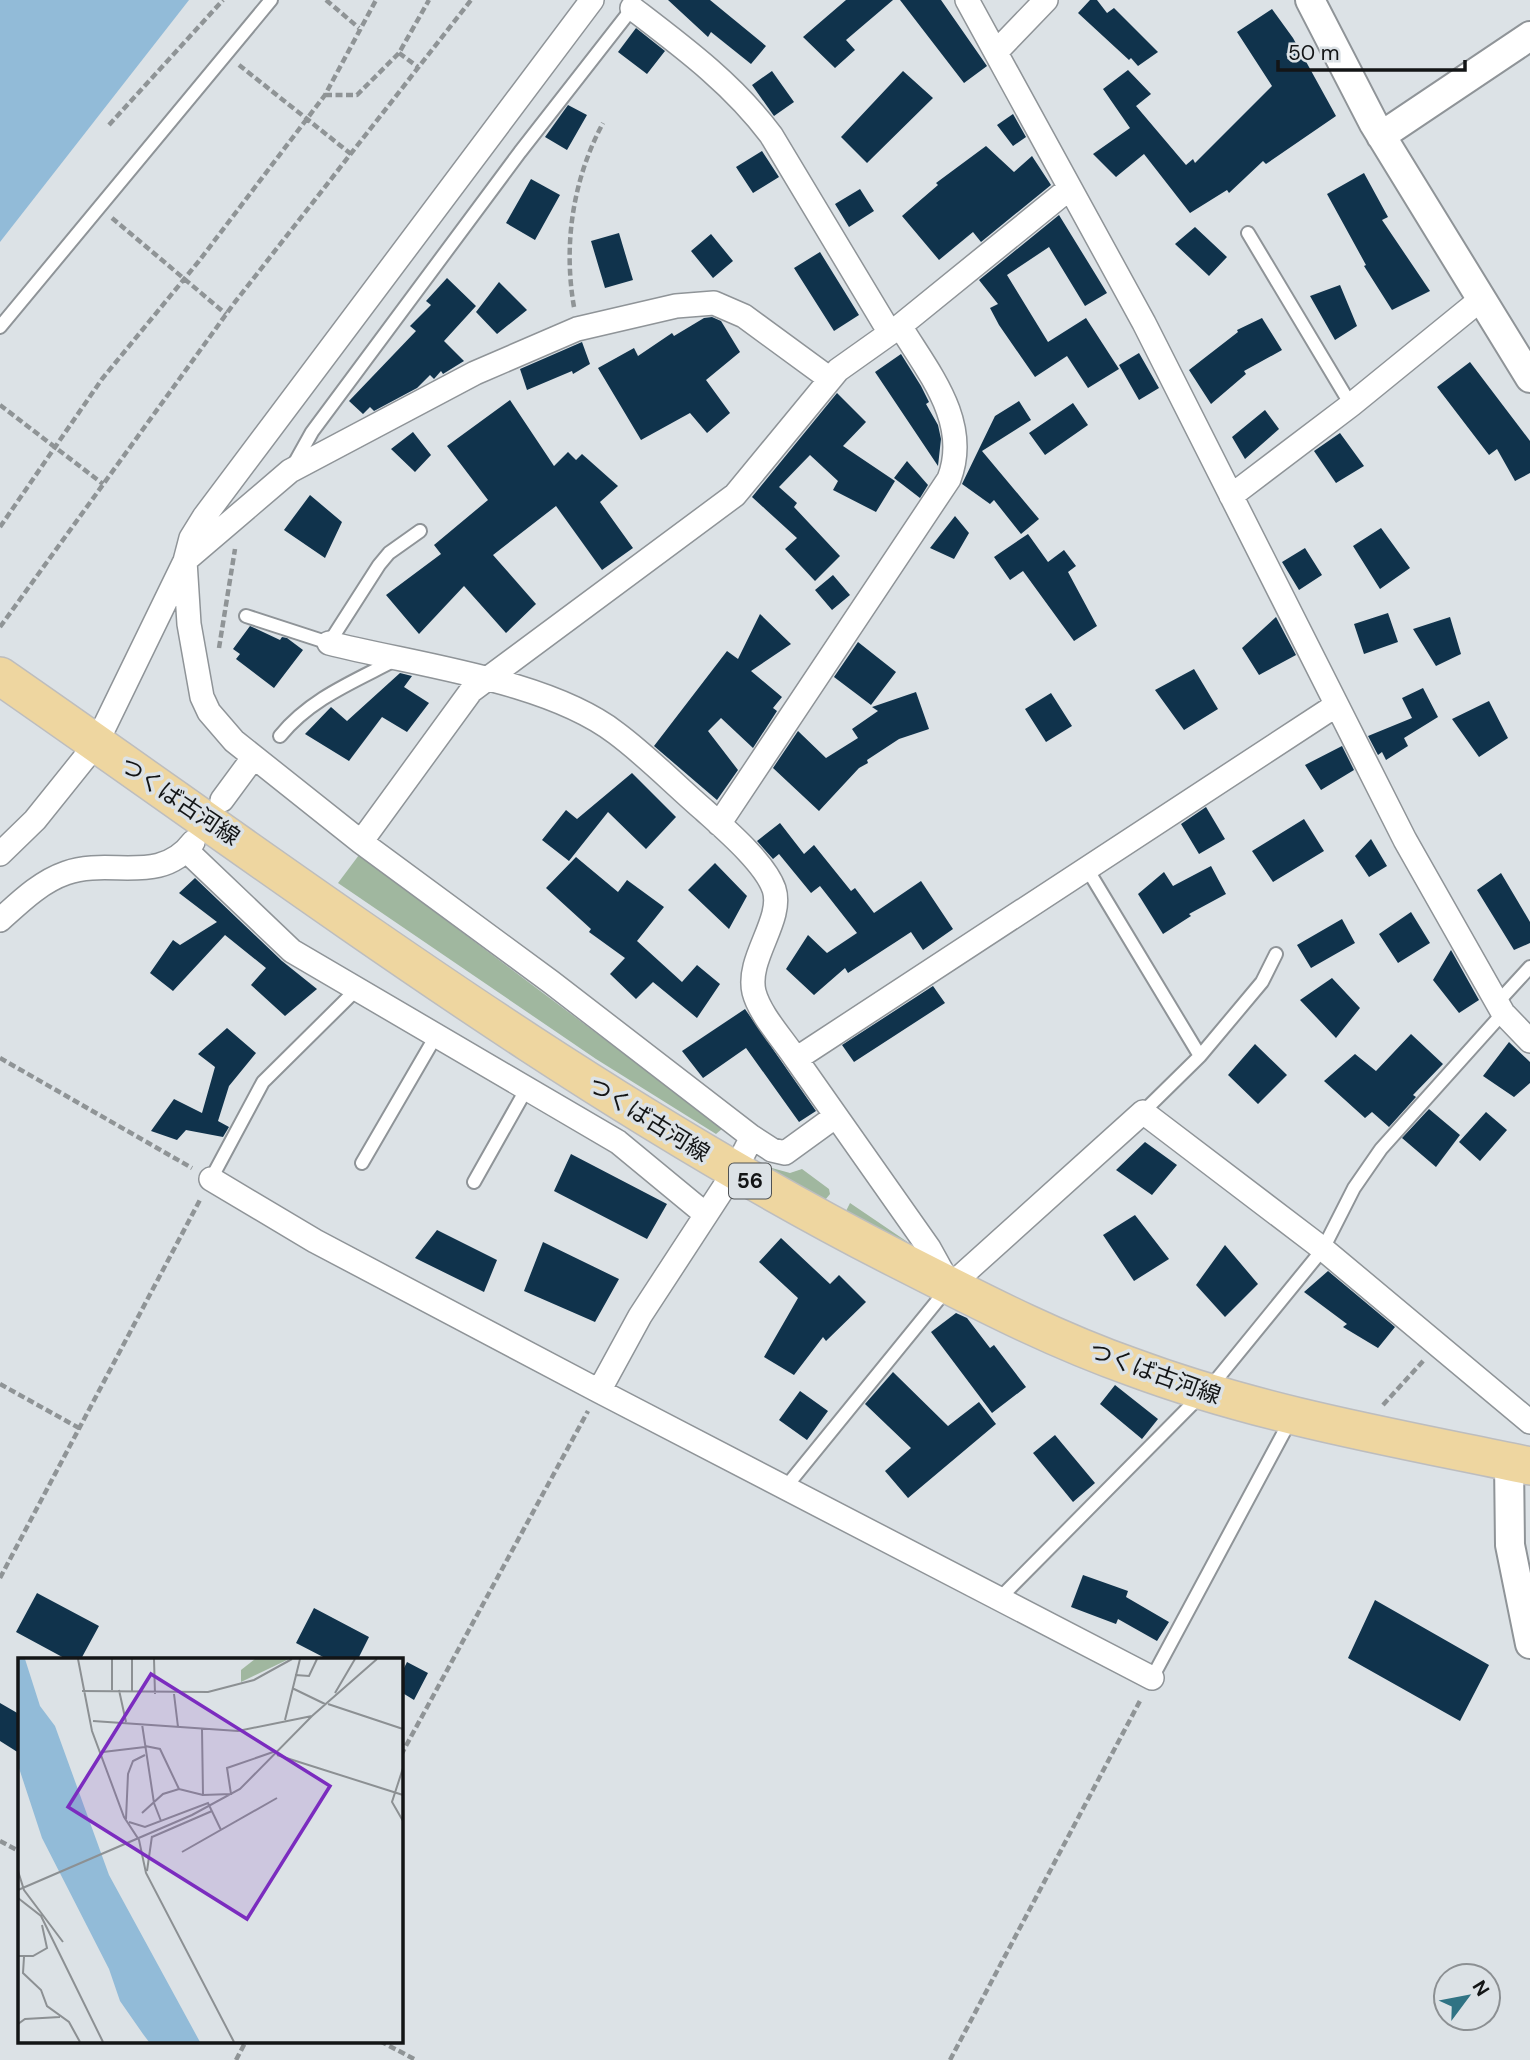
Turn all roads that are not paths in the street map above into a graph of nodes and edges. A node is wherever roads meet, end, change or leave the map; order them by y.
1 (271, 0) edge
2 (592, 0) edge
3 (967, 0) edge
4 (1046, 0) edge
5 (1310, 0) edge
6 (636, 4) edge
7 (1530, 36) edge
8 (996, 52) junction
9 (1381, 136) junction
10 (1070, 188) junction
11 (1248, 233) dead end
12 (1480, 300) junction
13 (0, 327) edge
14 (895, 330) junction
15 (1530, 377) edge
16 (830, 379) junction
17 (1351, 405) junction
18 (290, 471) junction
19 (1231, 496) junction
20 (420, 531) dead end
21 (185, 561) junction
22 (246, 616) dead end
23 (329, 643) junction
24 (396, 660) junction
25 (0, 676) edge
26 (486, 679) junction
27 (1335, 706) junction
28 (280, 737) dead end
29 (96, 744) junction
30 (253, 758) junction
31 (222, 800) dead end
32 (719, 824) junction
33 (361, 842) junction
34 (0, 854) edge
35 (1086, 867) junction
36 (0, 920) edge
37 (1276, 954) dead end
38 (1530, 967) edge
39 (358, 988) junction
40 (1500, 1008) junction
41 (437, 1034) junction
42 (1530, 1041) edge
43 (1200, 1056) junction
44 (796, 1059) junction
45 (527, 1088) junction
46 (1143, 1112) junction
47 (836, 1116) junction
48 (751, 1137) junction
49 (362, 1163) dead end
50 (734, 1171) junction
51 (211, 1179) joint
52 (474, 1182) dead end
53 (704, 1213) junction
54 (1323, 1249) junction
55 (950, 1286) junction
56 (599, 1391) junction
57 (1204, 1393) junction
58 (1292, 1416) junction
59 (1530, 1422) edge
60 (1519, 1464) edge
61 (785, 1488) junction
62 (999, 1599) junction
63 (1530, 1644) edge
64 (1152, 1678) joint

1 - 13 lane
2 - 21 street
3 - 8 street
4 - 8 street
5 - 9 street
6 - 14 street
6 - 18 lane
7 - 9 street
8 - 10 street
9 - 12 street
10 - 14 street
10 - 19 street
11 - 17 lane
12 - 15 street
12 - 17 street
14 - 16 street
14 - 32 street
16 - 18 street
16 - 26 street
17 - 19 street
18 - 21 street
19 - 27 street
20 - 23 lane
21 - 29 street
21 - 30 street
22 - 23 lane
23 - 24 street
24 - 26 street
24 - 28 lane
25 - 29 main road, つくば古河線 / 56
26 - 32 street
26 - 33 street
27 - 35 street
27 - 40 street
29 - 34 street
29 - 50 main road, つくば古河線 / 56
30 - 31 street
30 - 33 street
32 - 44 street
33 - 48 street
35 - 43 lane
35 - 44 street
36 - 39 street
37 - 43 lane
38 - 40 lane
39 - 41 street
39 - 51 lane
40 - 42 street
40 - 54 lane
41 - 45 street
41 - 49 lane
43 - 46 lane
44 - 47 street
45 - 52 lane
45 - 53 street
46 - 54 street
46 - 55 street
47 - 48 street
47 - 55 street
48 - 50 street
50 - 53 street
50 - 55 main road, つくば古河線 / 56
51 - 56 street
53 - 56 street
54 - 57 lane
54 - 59 street
55 - 57 main road, つくば古河線 / 56
55 - 61 lane
56 - 61 street
57 - 58 main road, つくば古河線 / 56
57 - 62 lane
58 - 60 main road, つくば古河線 / 56
58 - 64 lane
60 - 63 street
61 - 62 street
62 - 64 street

